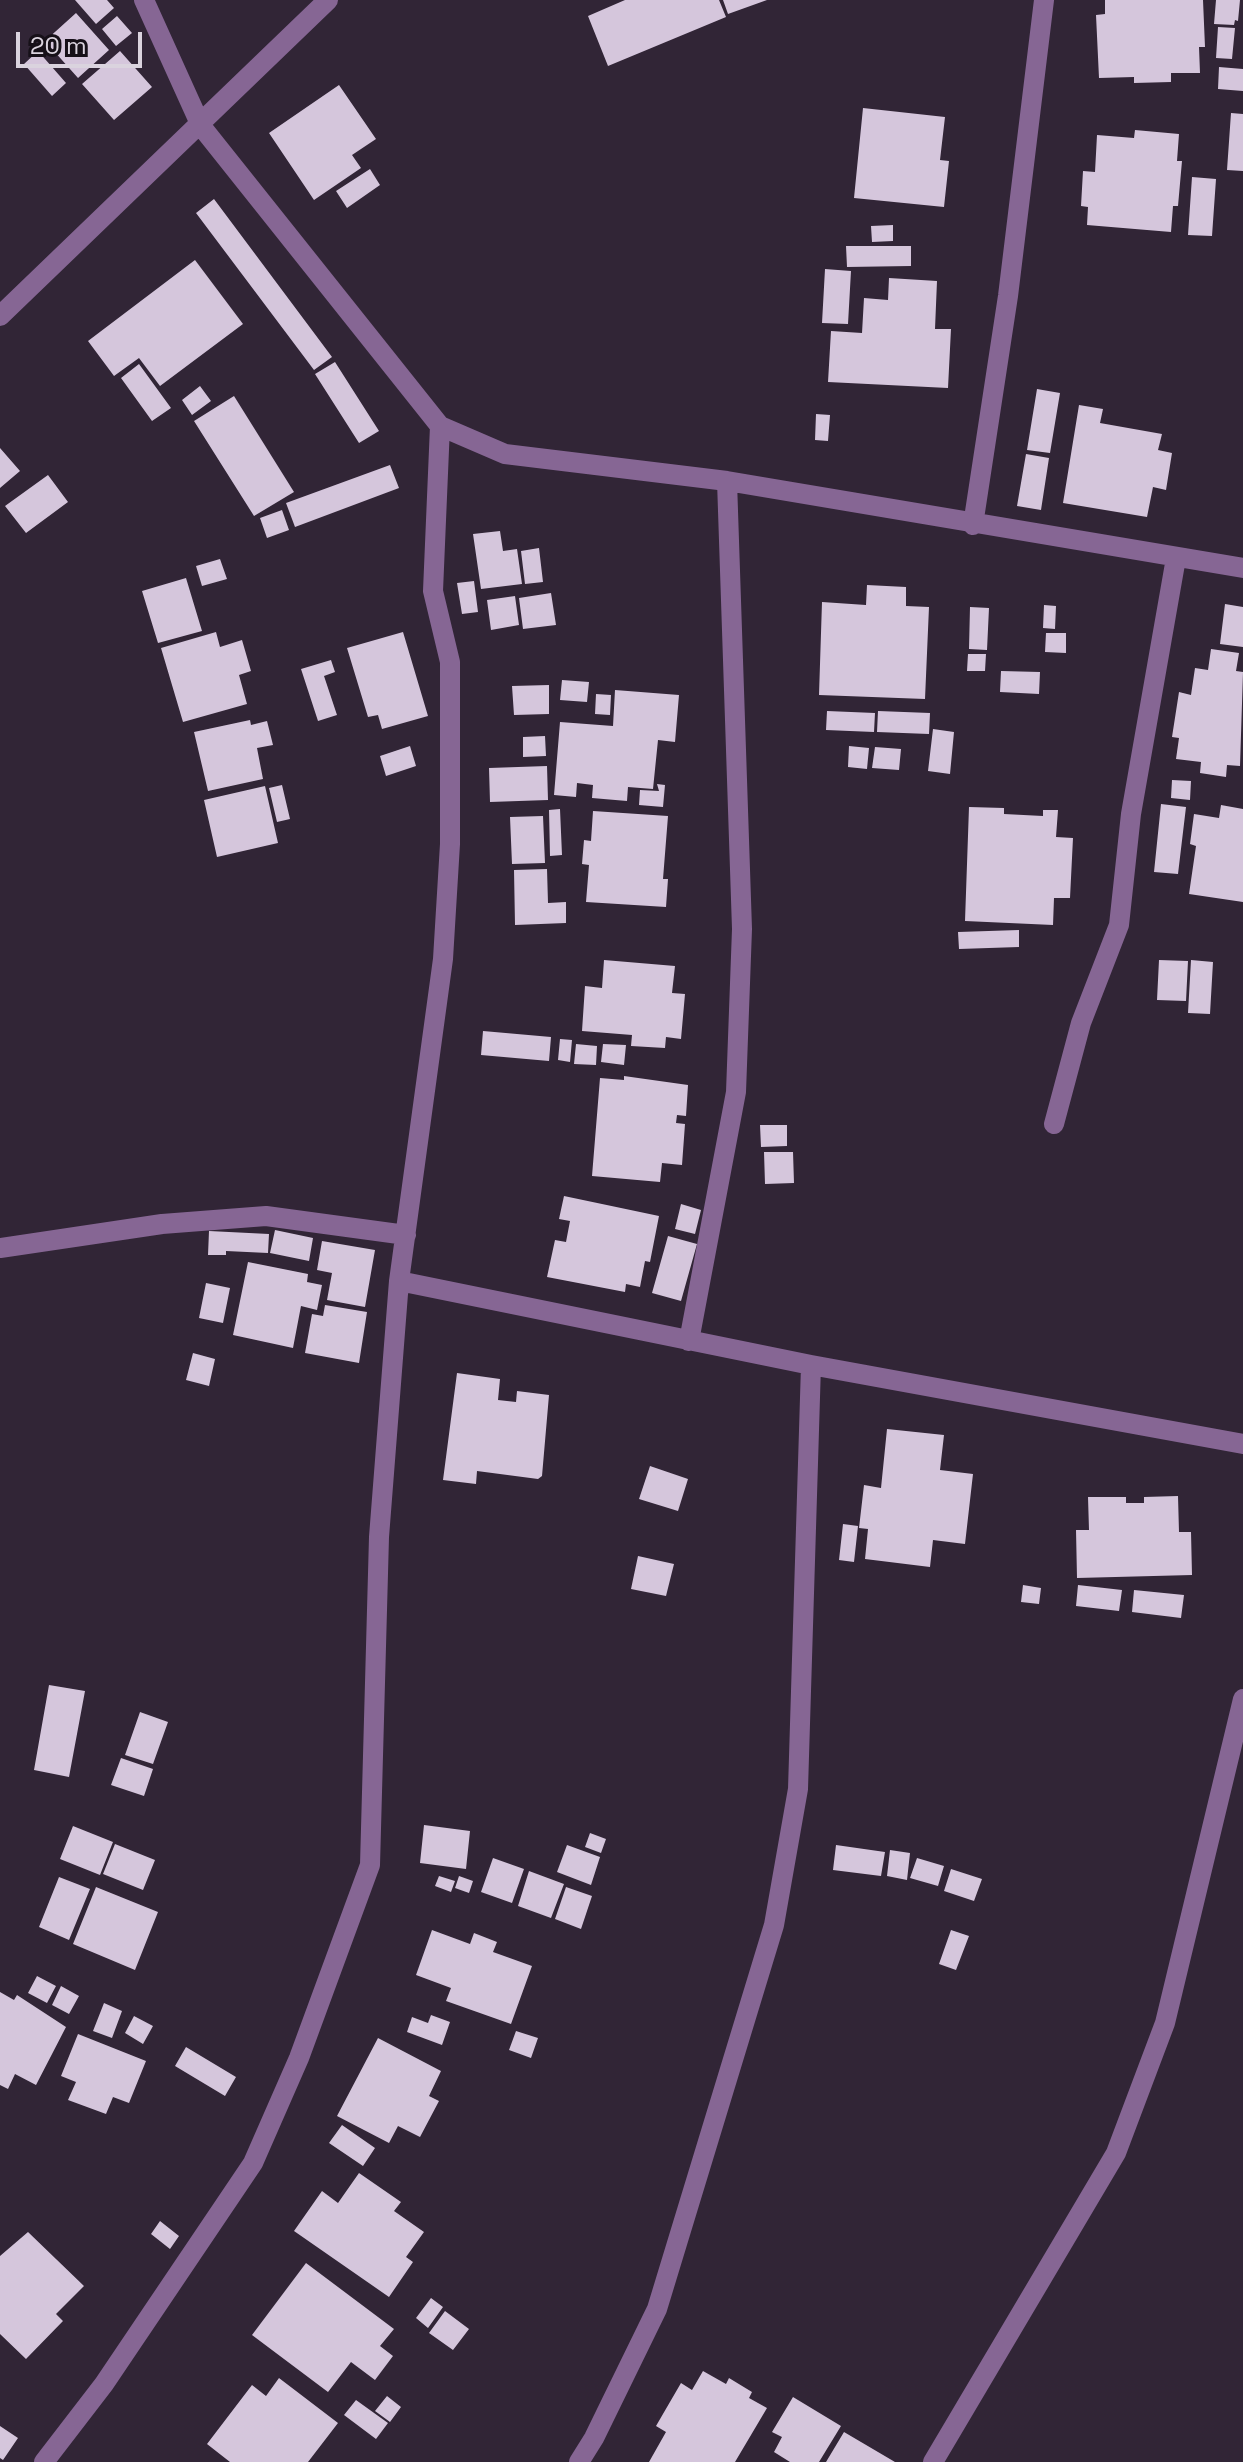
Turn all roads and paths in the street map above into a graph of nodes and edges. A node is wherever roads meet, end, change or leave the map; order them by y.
1 (144, 0) edge
2 (328, 0) edge
3 (1044, 0) edge
4 (201, 126) junction
5 (0, 316) edge
6 (440, 426) junction
7 (727, 481) junction
8 (973, 525) junction
9 (1176, 558) junction
10 (1243, 568) edge
11 (1054, 1124) dead end
12 (406, 1235) junction
13 (0, 1248) edge
14 (399, 1281) junction
15 (689, 1341) junction
16 (811, 1365) junction
17 (1243, 1444) edge
18 (1243, 1699) edge
19 (44, 2462) edge
20 (579, 2462) edge
21 (933, 2462) edge

1 - 4 street
2 - 4 street
3 - 8 street
4 - 5 street
4 - 6 street
6 - 7 street
6 - 12 street
7 - 8 street
7 - 15 street
8 - 9 street
9 - 10 street
9 - 11 street
12 - 13 street
12 - 14 street
14 - 15 street
14 - 19 street
15 - 16 street
16 - 17 street
16 - 20 street
18 - 21 street

